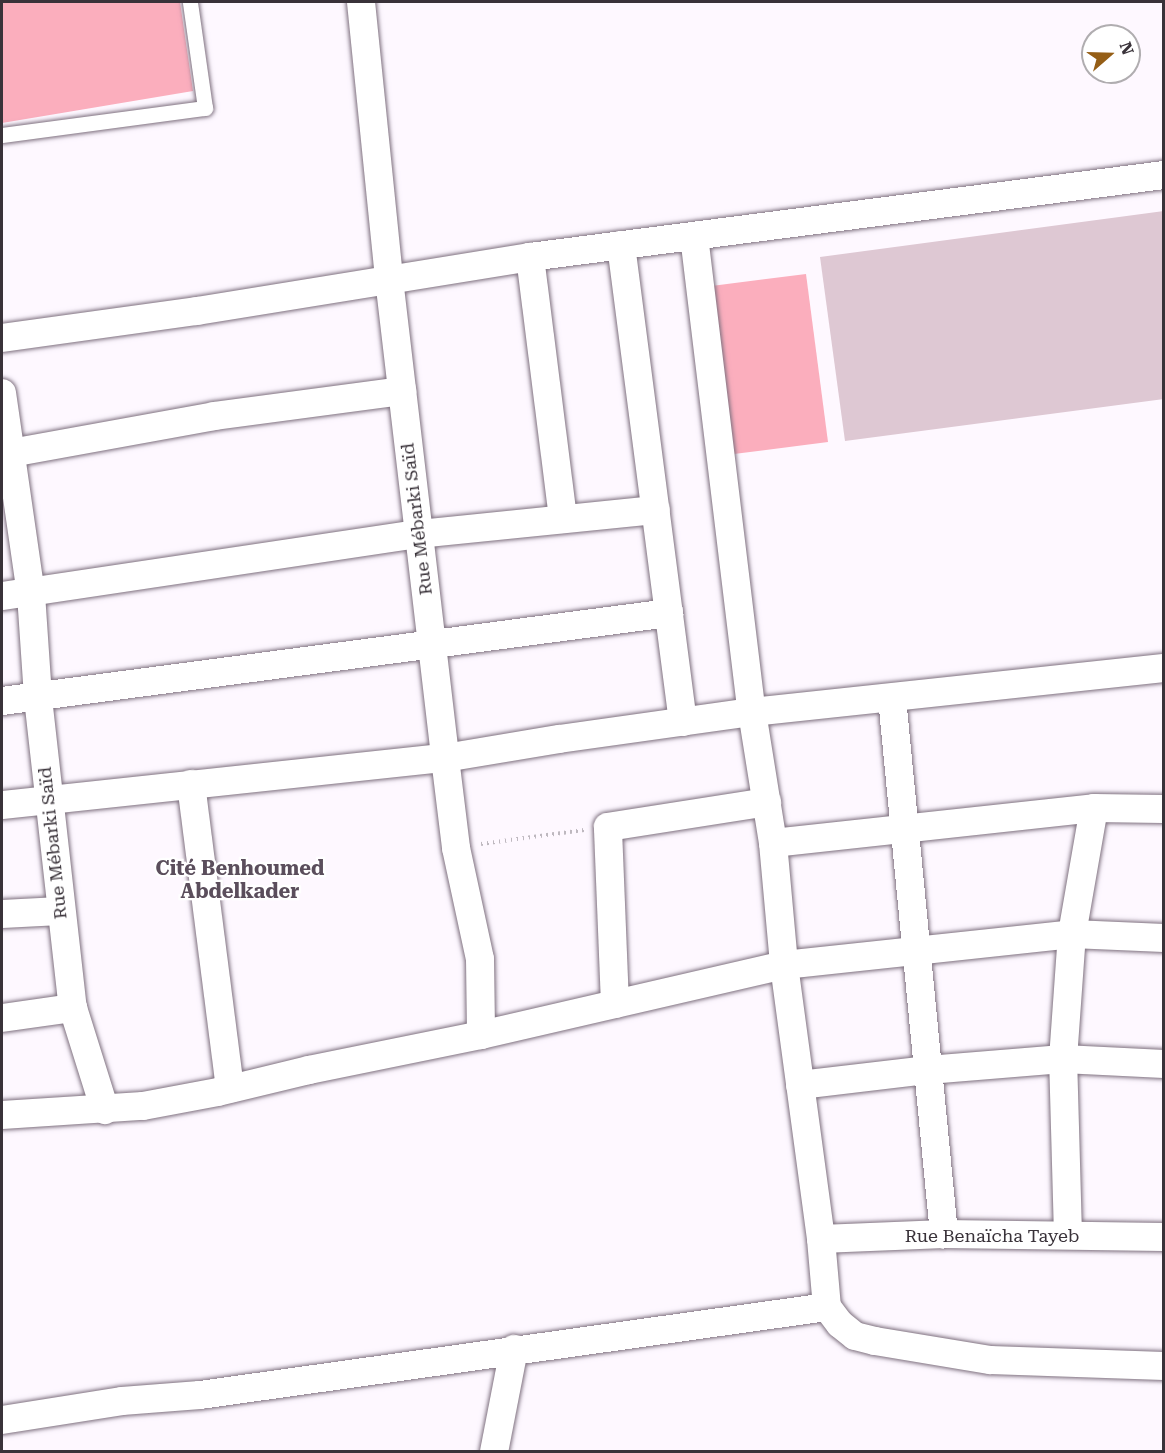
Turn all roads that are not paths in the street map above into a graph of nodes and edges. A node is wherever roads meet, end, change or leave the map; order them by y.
1 (190, 2) edge
2 (361, 2) edge
3 (2, 135) edge
4 (1164, 175) edge
5 (694, 236) junction
6 (621, 245) junction
7 (530, 257) junction
8 (389, 279) junction
9 (2, 338) edge
10 (402, 391) junction
11 (2, 393) edge
12 (6, 454) edge
13 (656, 510) junction
14 (563, 519) junction
15 (419, 534) junction
16 (31, 594) junction
17 (2, 596) edge
18 (669, 613) junction
19 (432, 646) junction
20 (1164, 668) edge
21 (38, 698) junction
22 (891, 698) junction
23 (2, 701) edge
24 (752, 712) junction
25 (683, 722) junction
26 (445, 758) junction
27 (191, 784) junction
28 (48, 798) junction
29 (767, 802) junction
30 (2, 805) edge
31 (1094, 808) junction
32 (1164, 809) edge
33 (904, 827) junction
34 (773, 843) junction
35 (60, 911) junction
36 (2, 914) edge
37 (1072, 934) junction
38 (1164, 938) edge
39 (916, 953) junction
40 (784, 965) junction
41 (615, 1004) junction
42 (73, 1008) junction
43 (2, 1018) edge
44 (481, 1035) junction
45 (1063, 1059) junction
46 (1164, 1064) edge
47 (928, 1070) junction
48 (801, 1085) junction
49 (230, 1089) junction
50 (105, 1110) junction
51 (2, 1115) edge
52 (944, 1234) junction
53 (1068, 1235) junction
54 (1164, 1237) edge
55 (822, 1239) junction
56 (826, 1307) junction
57 (514, 1349) junction
58 (1164, 1366) edge
59 (2, 1420) edge
60 (494, 1452) edge

1 - 3 lane
2 - 8 street, Rue Mébarki Saïd
4 - 5 street
5 - 6 street
5 - 24 street
6 - 7 street
6 - 13 street
7 - 8 street
7 - 14 street
8 - 9 street
8 - 10 street, Rue Mébarki Saïd
10 - 12 street
10 - 15 street, Rue Mébarki Saïd
11 - 12 street, Rue Mébarki Saïd
12 - 16 street, Rue Mébarki Saïd
13 - 14 street
13 - 18 street
14 - 15 street
15 - 16 street
15 - 19 street, Rue Mébarki Saïd
16 - 17 street
16 - 21 street, Rue Mébarki Saïd
18 - 19 street
18 - 25 street
19 - 21 street
19 - 26 street, Rue Mébarki Saïd
20 - 22 street
21 - 23 street
21 - 28 street, Rue Mébarki Saïd
22 - 24 street
22 - 33 street
24 - 25 street
24 - 29 street
25 - 26 street
26 - 27 street
26 - 44 street, Rue Mébarki Saïd
27 - 28 street
27 - 49 street
28 - 30 street
28 - 35 street, Rue Mébarki Saïd
29 - 34 street
29 - 41 street
31 - 32 street
31 - 33 street
31 - 37 street
33 - 34 street
33 - 39 street
34 - 40 street
35 - 36 street
35 - 42 street, Rue Mébarki Saïd
37 - 38 street
37 - 39 street
37 - 45 street
39 - 40 street
39 - 47 street
40 - 41 street
40 - 48 street
41 - 44 street
42 - 43 street
42 - 50 street, Rue Mébarki Saïd
44 - 49 street
45 - 46 street
45 - 47 street
45 - 53 street
47 - 48 street
47 - 52 street
48 - 55 street
49 - 50 street
50 - 51 street
52 - 53 street, Rue Benaïcha Tayeb
52 - 55 street, Rue Benaïcha Tayeb
53 - 54 street, Rue Benaïcha Tayeb
55 - 56 street
56 - 57 street
56 - 58 street
57 - 59 street
57 - 60 street

